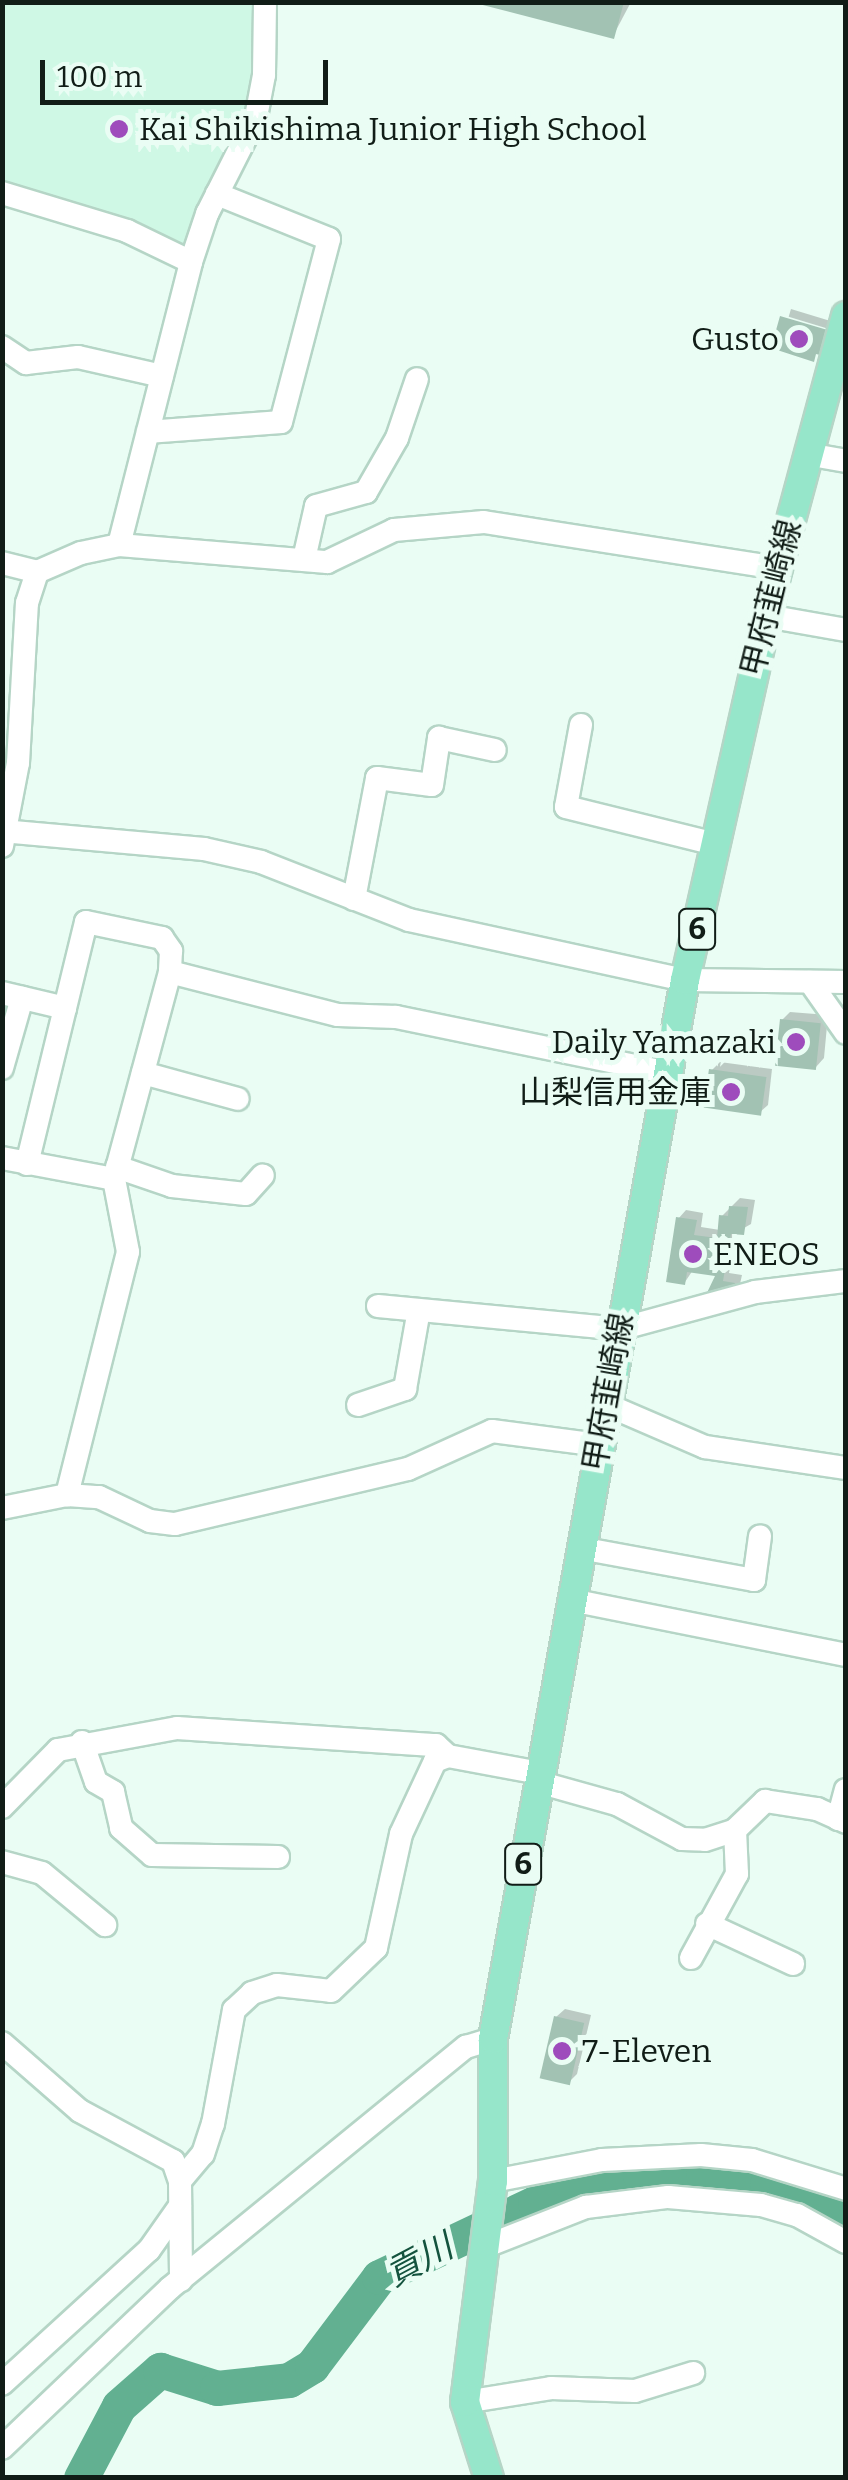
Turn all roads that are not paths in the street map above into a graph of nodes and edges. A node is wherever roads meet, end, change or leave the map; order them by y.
1 (265, 2) edge
2 (2, 193) edge
3 (216, 194) junction
4 (191, 262) junction
5 (846, 316) edge
6 (2, 347) edge
7 (162, 376) junction
8 (417, 378) dead end
9 (148, 432) junction
10 (806, 454) junction
11 (846, 461) edge
12 (119, 545) junction
13 (304, 560) junction
14 (2, 563) edge
15 (778, 568) junction
16 (37, 572) junction
17 (766, 616) junction
18 (846, 630) edge
19 (581, 725) dead end
20 (495, 750) dead end
21 (5, 836) edge
22 (715, 844) junction
23 (354, 900) junction
24 (170, 972) junction
25 (686, 980) junction
26 (810, 982) junction
27 (846, 982) edge
28 (12, 996) edge
29 (65, 1008) junction
30 (846, 1033) edge
31 (2, 1068) edge
32 (143, 1073) junction
33 (668, 1074) junction
34 (238, 1100) dead end
35 (2, 1158) edge
36 (27, 1164) junction
37 (115, 1173) junction
38 (263, 1175) dead end
39 (846, 1281) edge
40 (378, 1306) dead end
41 (419, 1310) junction
42 (620, 1329) junction
43 (605, 1404) junction
44 (358, 1406) dead end
45 (598, 1445) junction
46 (846, 1468) edge
47 (67, 1495) junction
48 (2, 1508) edge
49 (760, 1536) dead end
50 (580, 1548) junction
51 (571, 1600) junction
52 (846, 1655) edge
53 (82, 1742) junction
54 (448, 1756) junction
55 (539, 1778) junction
56 (846, 1790) edge
57 (2, 1806) edge
58 (842, 1821) edge
59 (735, 1830) junction
60 (278, 1857) dead end
61 (2, 1862) edge
62 (104, 1924) dead end
63 (707, 1924) junction
64 (690, 1958) dead end
65 (793, 1964) dead end
66 (493, 2039) junction
67 (2, 2042) edge
68 (180, 2180) junction
69 (493, 2182) junction
70 (846, 2189) edge
71 (180, 2206) junction
72 (846, 2242) edge
73 (484, 2247) junction
74 (181, 2280) junction
75 (693, 2373) dead end
76 (2, 2384) edge
77 (466, 2402) junction
78 (2, 2448) edge
79 (490, 2478) edge

1 - 3 street
2 - 4 street
3 - 4 street
3 - 9 street
4 - 7 street
5 - 10 main road, 甲府韮崎線 / 6
6 - 7 street
7 - 9 street
8 - 13 street
9 - 12 street
10 - 11 street
10 - 15 main road, 甲府韮崎線 / 6
12 - 13 street
12 - 16 street
13 - 15 street
14 - 16 street
15 - 17 main road, 甲府韮崎線 / 6
16 - 21 street
17 - 18 street
17 - 22 main road, 甲府韮崎線 / 6
19 - 22 street
20 - 23 street
21 - 23 street
22 - 25 main road, 甲府韮崎線 / 6
23 - 25 street
24 - 29 street
24 - 32 street
24 - 33 street
25 - 26 street
25 - 33 main road, 甲府韮崎線 / 6
26 - 27 street
26 - 30 street
28 - 29 street
28 - 31 street
29 - 36 street
32 - 34 street
32 - 37 street
33 - 42 main road, 甲府韮崎線 / 6
35 - 36 street
36 - 37 street
37 - 38 street
37 - 47 street
39 - 42 street
40 - 41 street
41 - 42 street
41 - 44 street
42 - 43 main road, 甲府韮崎線 / 6
43 - 45 main road, 甲府韮崎線 / 6
43 - 46 street
45 - 47 street
45 - 50 main road, 甲府韮崎線 / 6
47 - 48 street
49 - 50 street
50 - 51 main road, 甲府韮崎線 / 6
51 - 52 street
51 - 55 main road, 甲府韮崎線 / 6
53 - 54 street
53 - 57 street
53 - 60 street
54 - 55 street
54 - 68 street
55 - 59 street
55 - 66 main road, 甲府韮崎線 / 6
56 - 58 street
58 - 59 street
59 - 63 street
61 - 62 street
63 - 64 street
63 - 65 street
66 - 69 main road, 甲府韮崎線 / 6
66 - 74 street
67 - 68 street
68 - 71 street
69 - 70 street
69 - 73 main road, 甲府韮崎線 / 6
71 - 74 street
71 - 76 street
72 - 73 street
73 - 77 main road, 甲府韮崎線 / 6
74 - 78 street
75 - 77 street
77 - 79 main road, 甲府韮崎線 / 6

